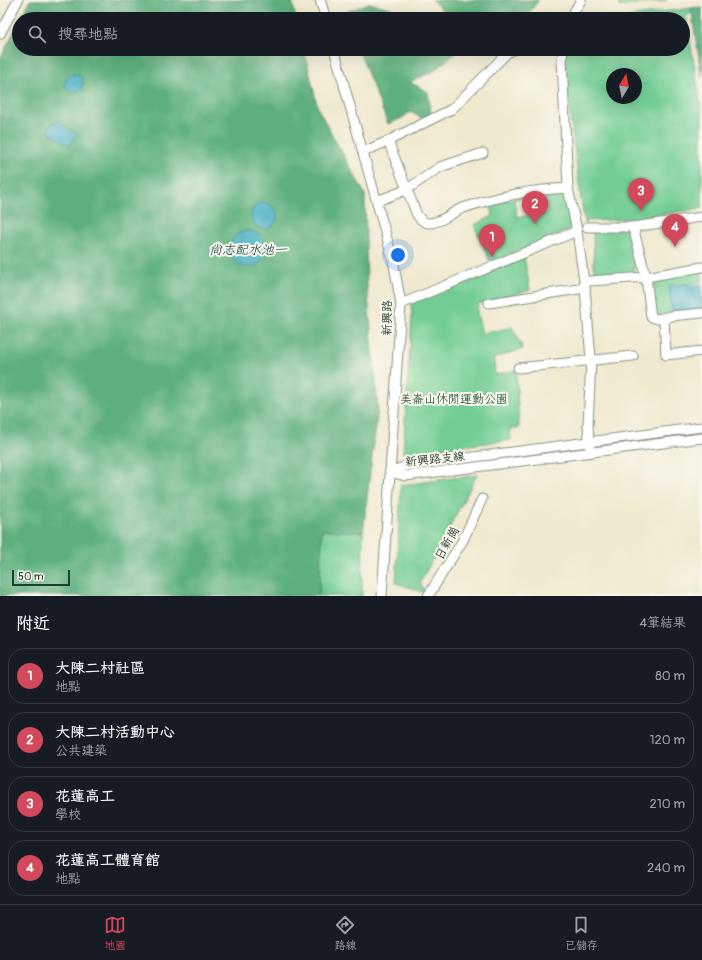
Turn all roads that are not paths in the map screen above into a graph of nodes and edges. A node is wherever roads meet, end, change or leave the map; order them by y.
1 (18, 0) edge
2 (320, 0) edge
3 (581, 0) edge
4 (324, 12) edge
5 (574, 12) edge
6 (0, 34) edge
7 (336, 56) edge
8 (505, 56) edge
9 (562, 56) edge
10 (388, 141) junction
11 (363, 152) junction
12 (483, 152) dead end
13 (568, 188) junction
14 (406, 190) junction
15 (377, 201) junction
16 (702, 217) edge
17 (587, 227) dead end
18 (633, 227) junction
19 (577, 231) junction
20 (702, 268) edge
21 (646, 277) junction
22 (587, 284) junction
23 (489, 303) dead end
24 (401, 304) junction
25 (702, 313) edge
26 (664, 319) junction
27 (702, 351) edge
28 (633, 356) dead end
29 (591, 359) junction
30 (518, 368) dead end
31 (702, 427) edge
32 (702, 438) edge
33 (589, 441) junction
34 (590, 452) junction
35 (390, 472) junction
36 (482, 499) dead end
37 (382, 596) edge
38 (428, 596) edge

1 - 6 street
2 - 4 street
3 - 5 street
7 - 11 street, 新興路
8 - 10 street
9 - 13 street
10 - 11 street
10 - 14 street
11 - 15 street, 新興路
12 - 14 street
13 - 14 street
13 - 19 street
14 - 15 street
15 - 24 street, 新興路
16 - 18 street
17 - 18 street
18 - 21 street
19 - 22 street
19 - 24 street
20 - 21 street
21 - 22 street
21 - 26 street
22 - 23 street
22 - 29 street
24 - 35 street, 新興路
25 - 26 street
26 - 27 street
28 - 29 street
29 - 30 street
29 - 33 street
31 - 33 street, 新興路支線
32 - 34 street, 新興路支線
33 - 34 street
33 - 35 street, 新興路支線
34 - 35 street, 新興路支線
35 - 37 street, 新興路
36 - 38 street, 日新崗

